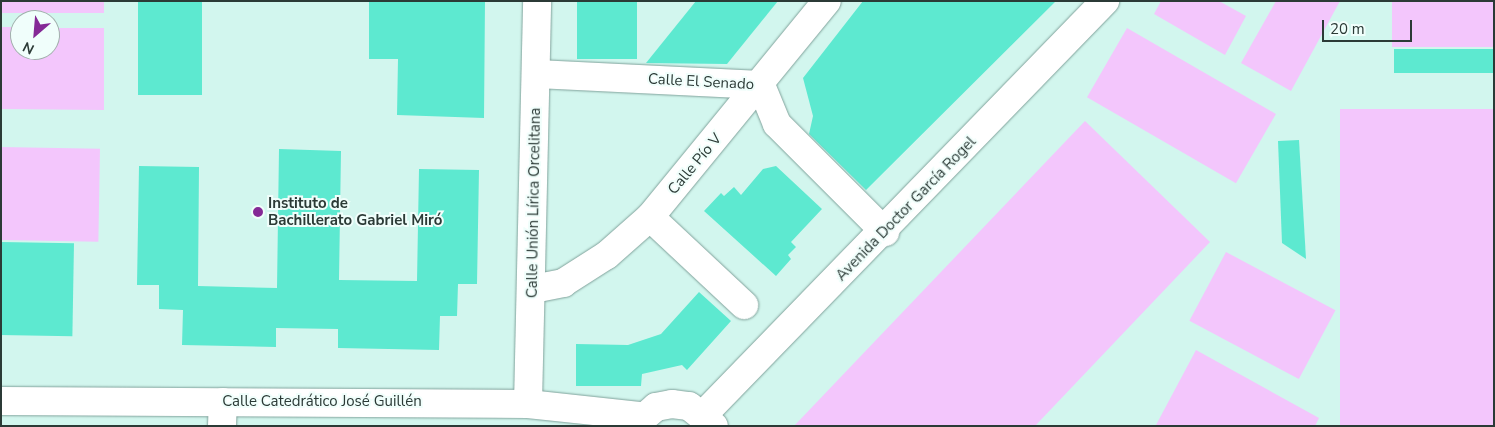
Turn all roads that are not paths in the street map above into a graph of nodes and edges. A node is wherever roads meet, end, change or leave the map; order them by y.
1 (537, 1) edge
2 (827, 1) edge
3 (1106, 1) edge
4 (537, 74) junction
5 (761, 85) junction
6 (650, 217) junction
7 (885, 232) junction
8 (533, 289) junction
9 (744, 305) dead end
10 (1, 401) edge
11 (528, 404) junction
12 (222, 414) edge
13 (709, 420) edge
14 (638, 421) edge

1 - 4 street, Calle Unión Lírica Orcelitana
2 - 5 street, Calle Pío V
3 - 7 street, Avenida Doctor García Rogel
4 - 5 street, Calle El Senado
4 - 8 street, Calle Unión Lírica Orcelitana
5 - 6 street, Calle Pío V
5 - 7 street, Calle El Senado
6 - 8 street, Calle Pío V
6 - 9 street
7 - 13 street, Avenida Doctor García Rogel
8 - 11 street, Calle Unión Lírica Orcelitana
10 - 12 street, Calle Catedrático José Guillén
11 - 12 street, Calle Catedrático José Guillén
11 - 14 street, Calle Catedrático José Guillén
13 - 14 street

